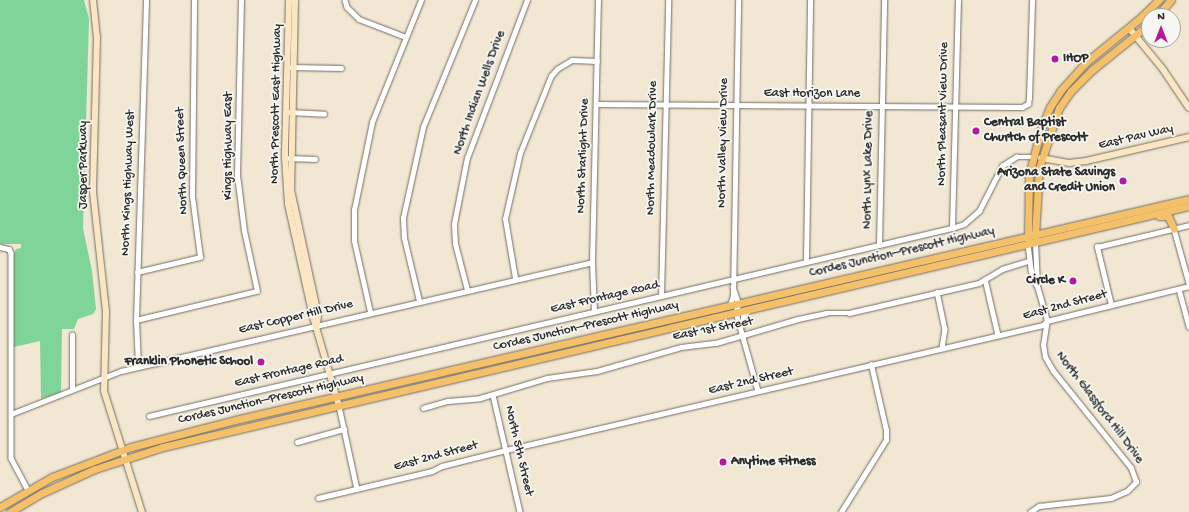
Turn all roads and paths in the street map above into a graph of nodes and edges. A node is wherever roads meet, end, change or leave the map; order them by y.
1 (93, 0) edge
2 (146, 0) edge
3 (194, 0) edge
4 (241, 0) edge
5 (289, 0) edge
6 (295, 0) edge
7 (345, 0) edge
8 (421, 0) edge
9 (475, 0) edge
10 (527, 0) edge
11 (598, 0) edge
12 (668, 0) edge
13 (738, 0) edge
14 (810, 0) edge
15 (884, 0) edge
16 (958, 0) edge
17 (1032, 0) edge
18 (1159, 0) edge
19 (1171, 0) edge
20 (1164, 8) edge
21 (1129, 28) junction
22 (1141, 30) edge
23 (1135, 35) junction
24 (406, 37) junction
25 (597, 61) junction
26 (291, 67) junction
27 (341, 68) dead end
28 (596, 104) junction
29 (665, 105) junction
30 (735, 105) junction
31 (808, 105) junction
32 (882, 106) junction
33 (955, 106) junction
34 (1189, 108) edge
35 (289, 112) junction
36 (324, 114) dead end
37 (1042, 126) junction
38 (1189, 137) edge
39 (1032, 157) junction
40 (288, 158) junction
41 (1040, 158) junction
42 (315, 159) dead end
43 (1037, 183) junction
44 (1189, 196) edge
45 (1189, 199) edge
46 (1165, 204) junction
47 (1189, 206) edge
48 (1189, 225) edge
49 (1106, 226) junction
50 (952, 228) junction
51 (1174, 228) junction
52 (1031, 234) junction
53 (1031, 244) junction
54 (879, 245) junction
55 (0, 247) edge
56 (1029, 261) junction
57 (592, 262) junction
58 (806, 262) junction
59 (137, 272) junction
60 (515, 278) junction
61 (732, 279) junction
62 (985, 279) junction
63 (1037, 285) junction
64 (1189, 285) edge
65 (733, 287) junction
66 (1179, 289) junction
67 (467, 290) junction
68 (937, 292) junction
69 (661, 296) junction
70 (419, 301) junction
71 (739, 304) junction
72 (1111, 305) junction
73 (730, 306) junction
74 (751, 308) junction
75 (370, 312) junction
76 (594, 312) junction
77 (736, 312) junction
78 (136, 320) junction
79 (1047, 321) junction
80 (317, 325) junction
81 (1189, 328) edge
82 (744, 333) junction
83 (72, 335) dead end
84 (998, 335) junction
85 (942, 348) junction
86 (871, 365) junction
87 (138, 367) junction
88 (330, 373) junction
89 (104, 376) junction
90 (72, 389) junction
91 (758, 392) junction
92 (493, 395) junction
93 (337, 396) junction
94 (339, 406) junction
95 (423, 408) dead end
96 (11, 414) junction
97 (149, 416) dead end
98 (344, 430) junction
99 (297, 442) dead end
100 (122, 449) junction
101 (506, 450) junction
102 (125, 457) junction
103 (357, 489) junction
104 (28, 490) junction
105 (318, 498) dead end
106 (0, 507) edge
107 (10, 512) edge
108 (142, 512) edge
109 (520, 512) edge
110 (841, 512) edge
111 (1030, 512) edge

1 - 89 street, Jasper Parkway
2 - 59 street, North Kings Highway West
3 - 59 street, North Queen Street
4 - 78 street, Kings Highway East
5 - 26 street, North Prescott East Highway
6 - 26 street, North Prescott East Highway
7 - 24 street
8 - 24 street
9 - 70 street
10 - 67 street, North Indian Wells Drive
11 - 25 street, North Starlight Drive
12 - 29 street, North Meadowlark Drive
13 - 30 street, North Valley View Drive
14 - 31 street
15 - 32 street, North Lynx Lake Drive
16 - 33 street, North Pleasant View Drive
17 - 33 street, East Horizon Lane
18 - 21 main road
19 - 20 main road
21 - 23 street
21 - 37 main road
22 - 23 main road
23 - 34 street
23 - 41 main road
24 - 75 street
25 - 28 street, North Starlight Drive
25 - 60 street
26 - 27 street
26 - 35 street, North Prescott East Highway
28 - 29 street, East Horizon Lane
28 - 57 street, North Starlight Drive
29 - 30 street, East Horizon Lane
29 - 69 street, North Meadowlark Drive
30 - 31 street, East Horizon Lane
30 - 61 street, North Valley View Drive
31 - 32 street, East Horizon Lane
31 - 58 street
32 - 33 street, East Horizon Lane
32 - 54 street, North Lynx Lake Drive
33 - 50 street, North Pleasant View Drive
35 - 36 street
35 - 40 street, North Prescott East Highway
37 - 39 main road, North Glassford Hill Drive
37 - 41 main road
38 - 41 street, East Pav Way
39 - 43 main road
39 - 50 street, East Frontage Road
39 - 52 main road, North Glassford Hill Drive
40 - 42 street
40 - 80 street, North Prescott East Highway
41 - 43 main road, North Glassford Hill Drive
43 - 52 main road, North Glassford Hill Drive
44 - 46 street
45 - 46 main road, Cordes Junction–Prescott Highway
46 - 52 main road, Cordes Junction–Prescott Highway
47 - 49 main road, Cordes Junction–Prescott Highway
48 - 51 street
49 - 51 main road
49 - 53 main road, Cordes Junction–Prescott Highway
50 - 54 street, East Frontage Road
51 - 64 street
51 - 72 street
52 - 53 main road, North Glassford Hill Drive
52 - 71 main road, Cordes Junction–Prescott Highway
53 - 56 street, North Glassford Hill Drive
53 - 63 street, North Glassford Hill Drive
53 - 74 main road, Cordes Junction–Prescott Highway
54 - 58 street, East Frontage Road
55 - 96 street
56 - 62 street, East 1st Street
56 - 63 street, North Glassford Hill Drive
57 - 60 street, East Copper Hill Drive
57 - 76 street, North Starlight Drive
58 - 61 street, East Frontage Road
59 - 78 street, North Kings Highway West
60 - 67 street, East Copper Hill Drive
61 - 65 street, North Valley View Drive
61 - 69 street, East Frontage Road
62 - 68 street, East 1st Street
62 - 84 street
63 - 79 street, North Glassford Hill Drive
64 - 66 street, East 2nd Street
65 - 71 street, North Valley View Drive
65 - 73 street, North Valley View Drive
66 - 72 street, East 2nd Street
66 - 81 street
67 - 70 street, East Copper Hill Drive
68 - 82 street, East 1st Street
68 - 85 street
69 - 76 street, East Frontage Road
70 - 75 street, East Copper Hill Drive
71 - 73 main road, Cordes Junction–Prescott Highway
71 - 77 street
72 - 79 street, East 2nd Street
73 - 93 main road, Cordes Junction–Prescott Highway
74 - 77 main road, Cordes Junction–Prescott Highway
74 - 82 street
75 - 80 street, East Copper Hill Drive
76 - 88 street, East Frontage Road
77 - 82 street
77 - 94 main road, Cordes Junction–Prescott Highway
78 - 87 street, North Kings Highway West
79 - 84 street, East 2nd Street
79 - 111 street, North Glassford Hill Drive
80 - 87 street, East Copper Hill Drive
80 - 88 street, North Prescott East Highway
82 - 91 street
82 - 92 street, East 1st Street
83 - 90 street
84 - 85 street, East 2nd Street
85 - 86 street, East 2nd Street
86 - 91 street, East 2nd Street
86 - 110 street
87 - 89 street, East Copper Hill Drive
88 - 93 street, North Prescott East Highway
88 - 97 street, East Frontage Road
89 - 90 street, East Copper Hill Drive
89 - 100 street, Jasper Parkway
90 - 96 street, East Copper Hill Drive
91 - 101 street, East 2nd Street
92 - 95 street, East 1st Street
92 - 101 street, North 5th Street
93 - 94 street, North Prescott East Highway
93 - 100 main road, Cordes Junction–Prescott Highway
94 - 98 street, North Prescott East Highway
94 - 102 main road, Cordes Junction–Prescott Highway
96 - 104 street
98 - 99 street
98 - 103 street, North Prescott East Highway
100 - 102 street, Jasper Parkway
100 - 104 main road, Cordes Junction–Prescott Highway
101 - 103 street, East 2nd Street
101 - 109 street, North 5th Street
102 - 107 main road, Cordes Junction–Prescott Highway
102 - 108 street, Jasper Parkway
103 - 105 street, East 2nd Street
104 - 106 main road, Cordes Junction–Prescott Highway

